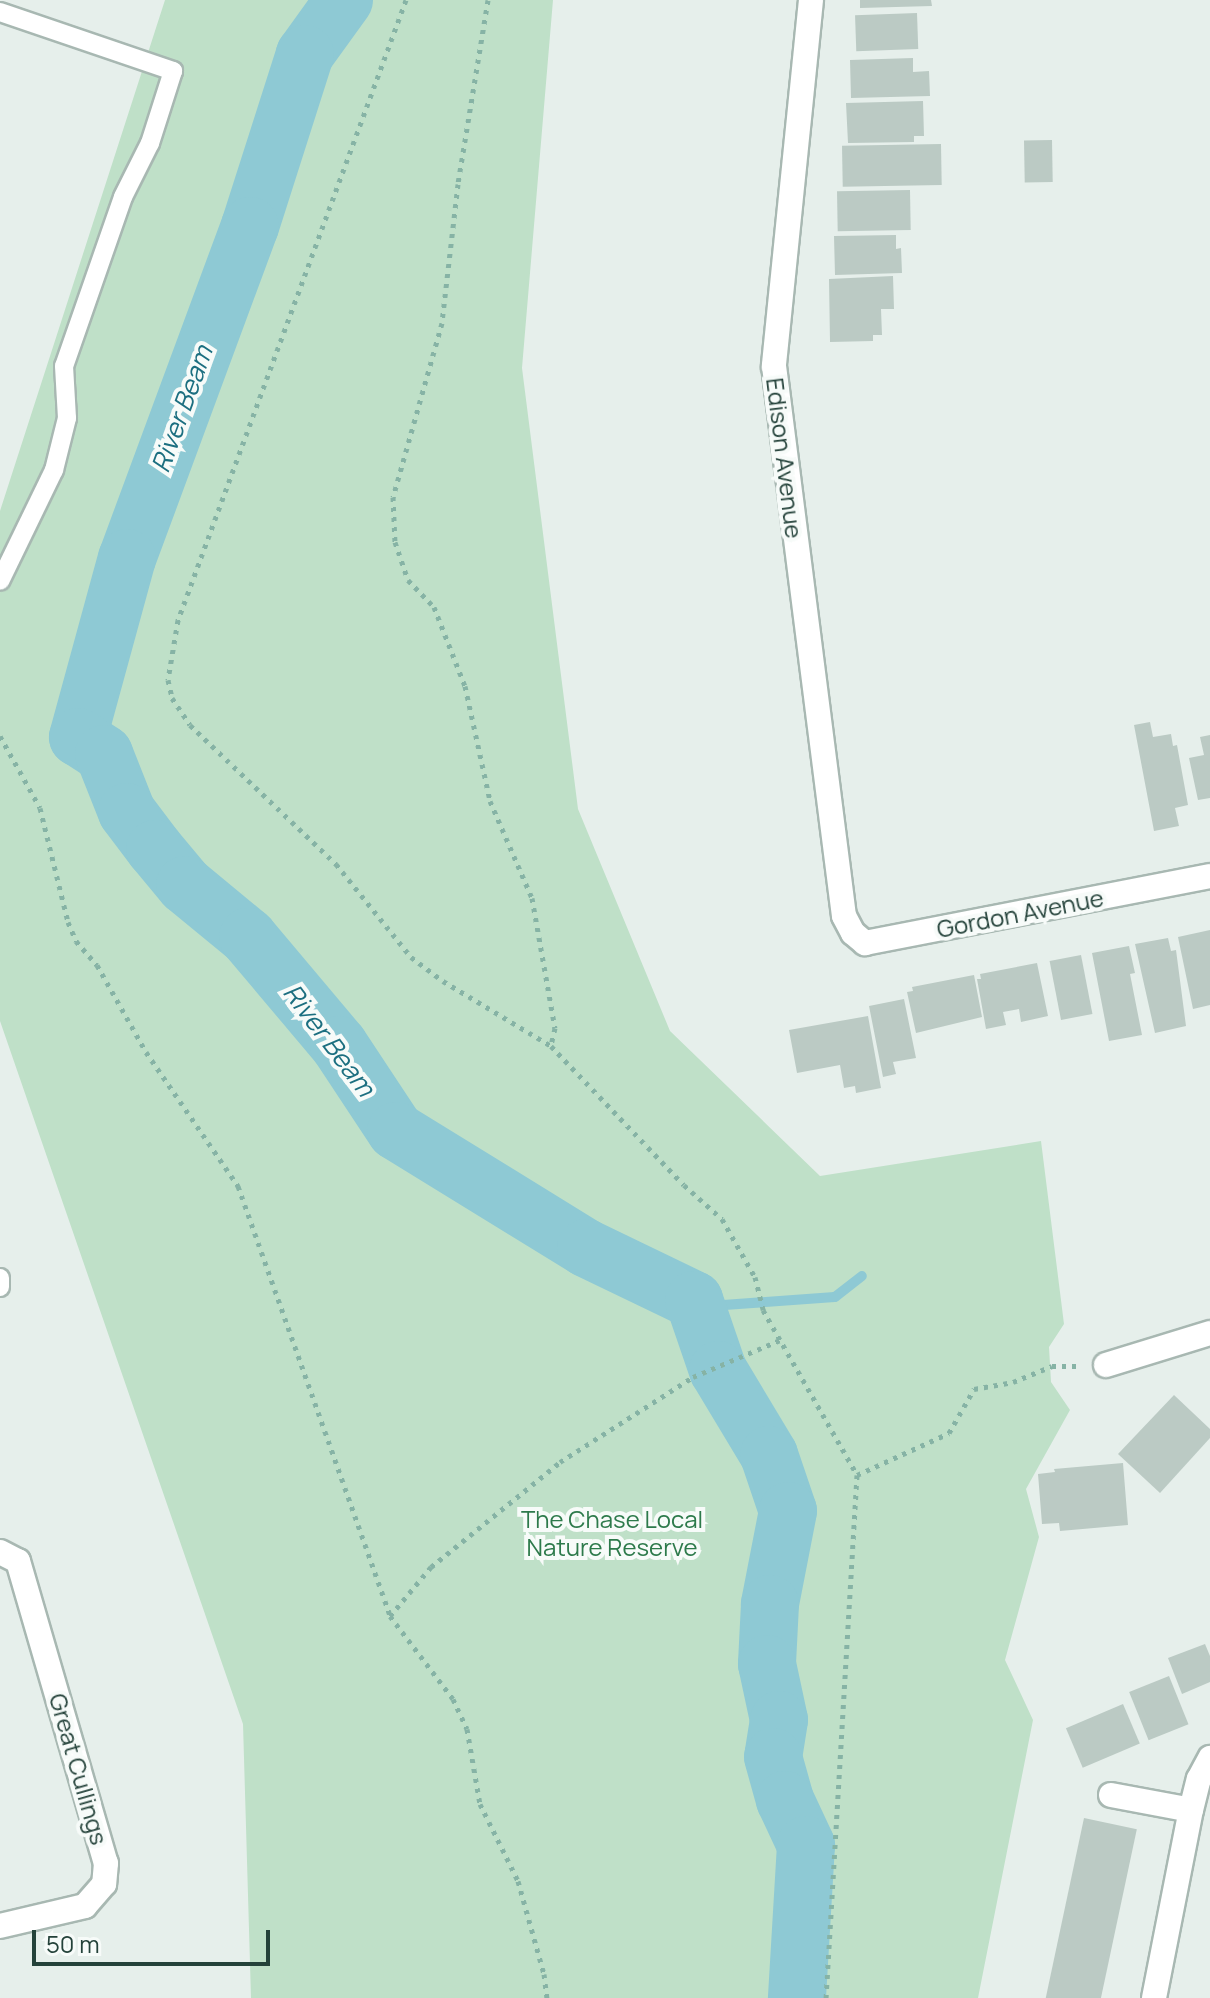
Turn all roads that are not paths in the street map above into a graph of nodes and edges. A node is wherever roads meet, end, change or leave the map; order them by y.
1 (811, 0) edge
2 (0, 12) edge
3 (0, 581) edge
4 (1210, 876) edge
5 (844, 916) joint
6 (0, 1278) edge
7 (0, 1287) edge
8 (1210, 1333) edge
9 (1106, 1365) road end
10 (0, 1552) edge
11 (1210, 1758) edge
12 (1111, 1795) dead end
13 (1191, 1810) junction
14 (0, 1926) edge
15 (1154, 1998) edge

1 - 5 street, Edison Avenue
2 - 3 lane
4 - 5 street, Gordon Avenue
6 - 7 lane
8 - 9 street
10 - 14 street, Great Cullings
11 - 13 street
12 - 13 street
13 - 15 street

